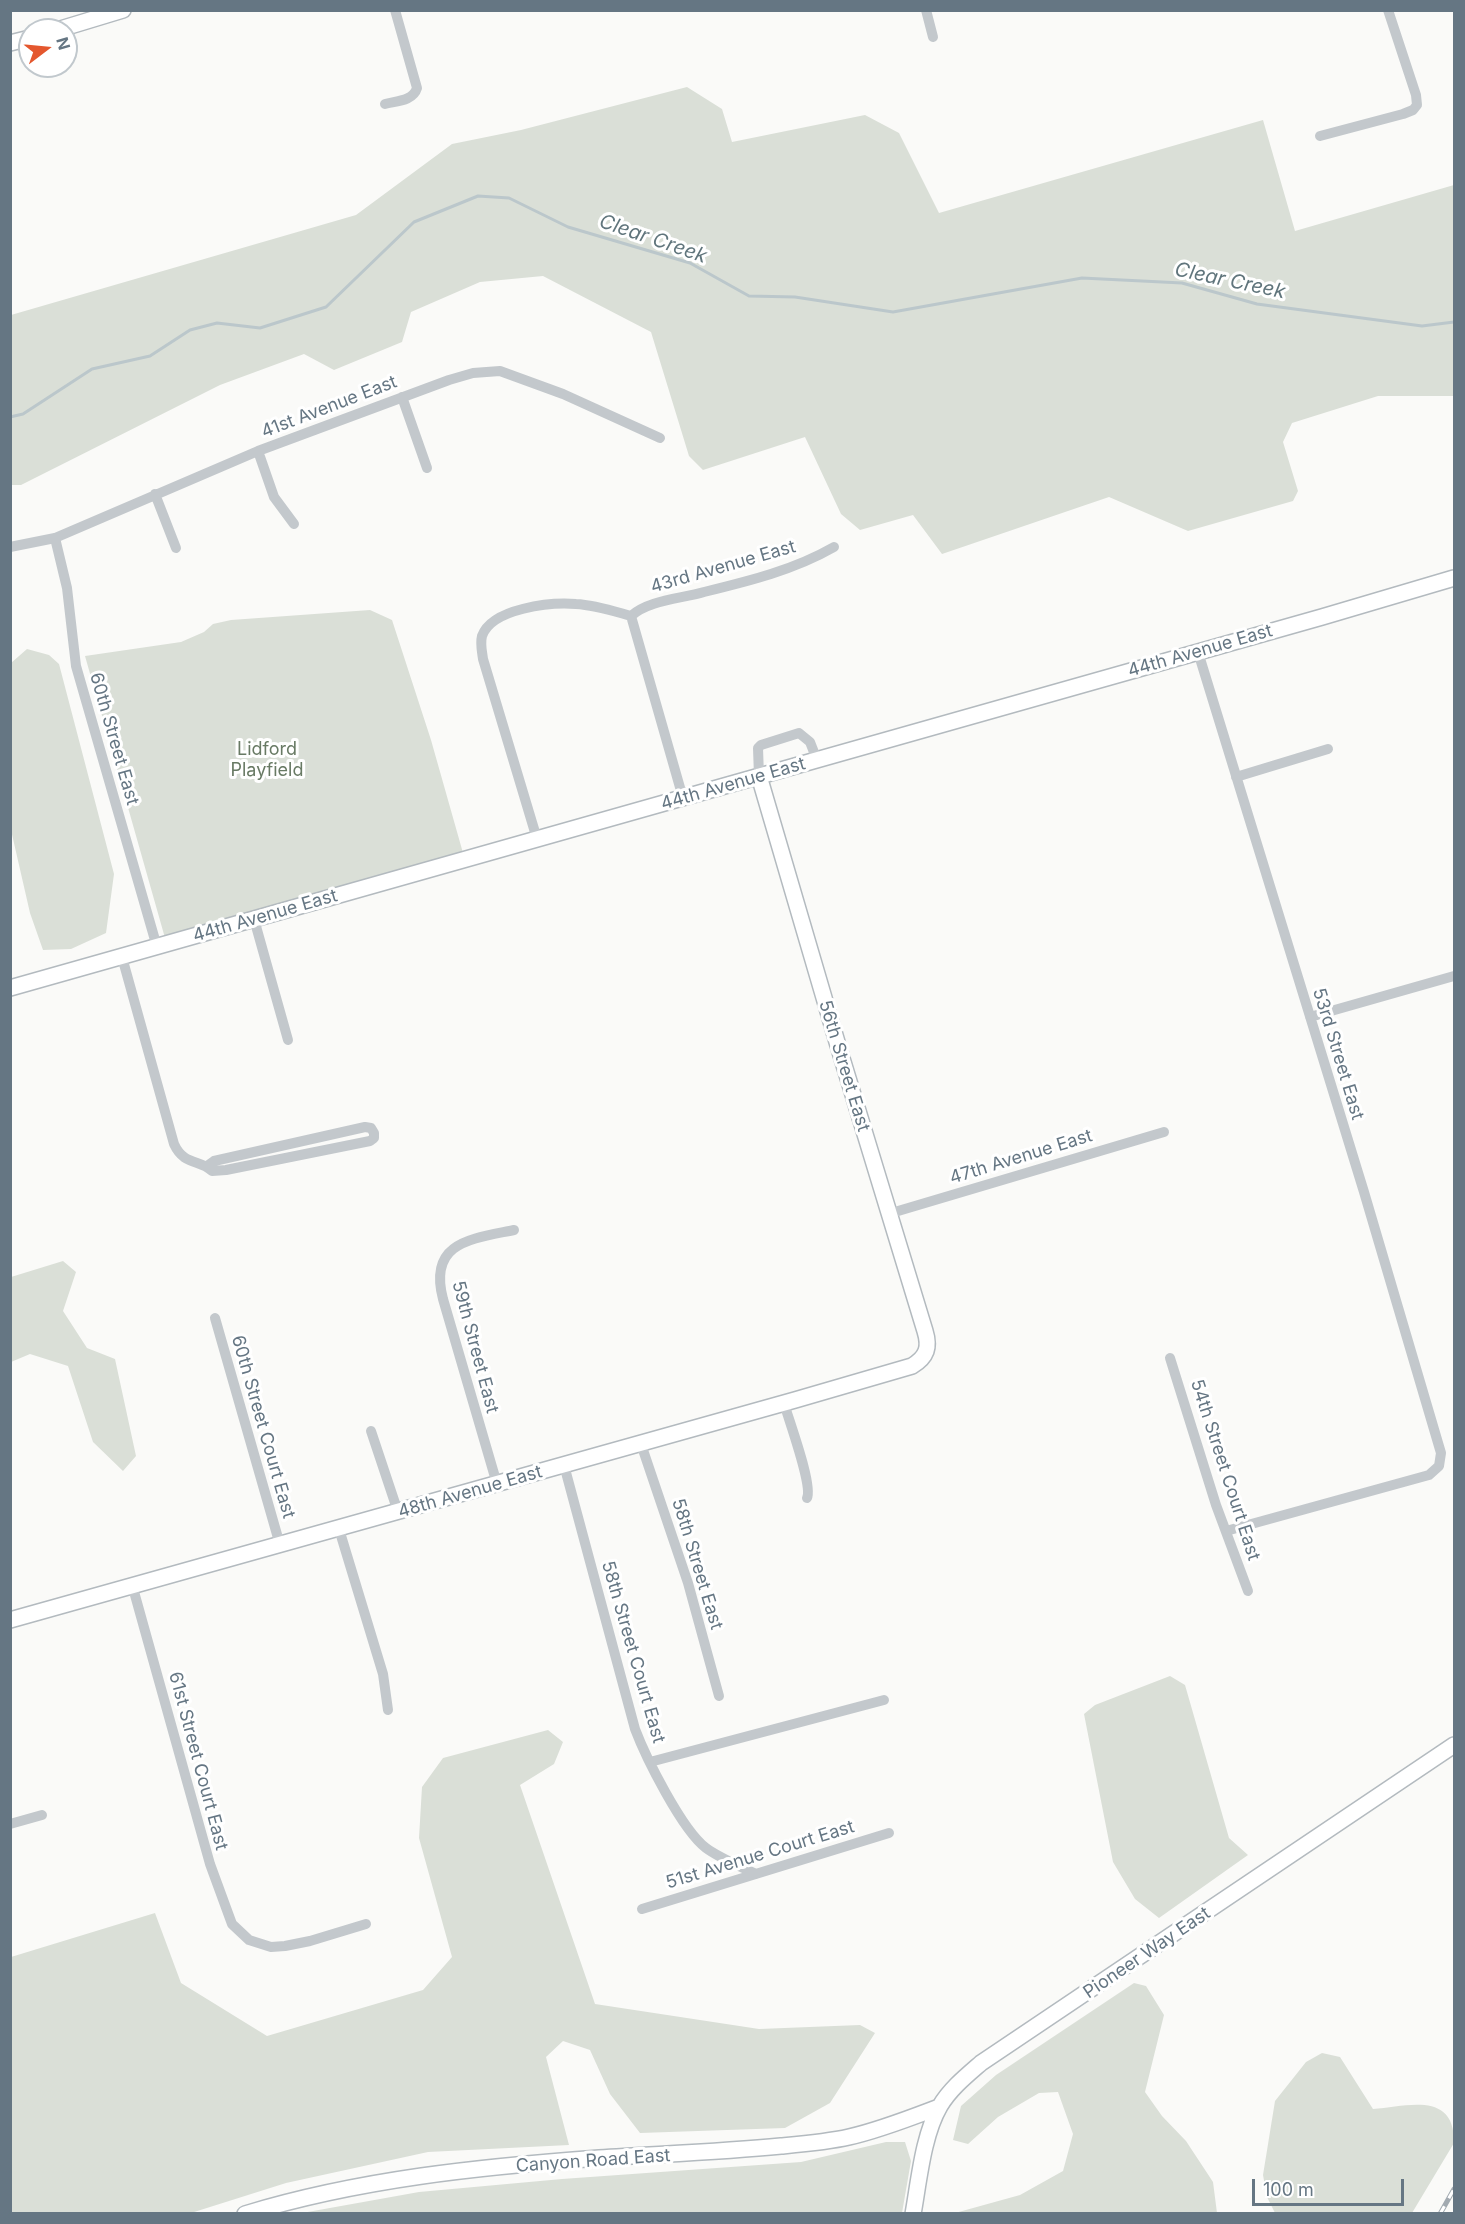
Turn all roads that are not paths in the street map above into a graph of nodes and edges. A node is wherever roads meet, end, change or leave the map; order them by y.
1 (123, 10) edge
2 (394, 10) edge
3 (926, 10) edge
4 (1388, 10) edge
5 (78, 24) edge
6 (933, 37) dead end
7 (385, 104) dead end
8 (1320, 136) dead end
9 (402, 397) junction
10 (660, 438) dead end
11 (258, 452) junction
12 (427, 468) dead end
13 (155, 494) junction
14 (294, 524) dead end
15 (55, 538) junction
16 (10, 547) edge
17 (834, 547) dead end
18 (176, 548) dead end
19 (1455, 578) edge
20 (631, 616) junction
21 (1198, 652) junction
22 (1328, 749) dead end
23 (817, 760) junction
24 (759, 776) junction
25 (1236, 777) junction
26 (683, 798) junction
27 (537, 839) junction
28 (254, 919) junction
29 (157, 947) junction
30 (122, 957) junction
31 (1455, 976) edge
32 (10, 988) edge
33 (1310, 1017) junction
34 (288, 1040) dead end
35 (1164, 1132) dead end
36 (207, 1166) junction
37 (888, 1214) junction
38 (514, 1230) dead end
39 (215, 1318) dead end
40 (925, 1354) joint
41 (1170, 1358) dead end
42 (784, 1403) junction
43 (371, 1431) dead end
44 (641, 1444) junction
45 (564, 1465) junction
46 (496, 1485) junction
47 (807, 1498) dead end
48 (398, 1512) junction
49 (339, 1529) junction
50 (1226, 1531) junction
51 (280, 1545) junction
52 (133, 1588) junction
53 (1248, 1591) dead end
54 (10, 1620) edge
55 (719, 1696) dead end
56 (884, 1700) dead end
57 (388, 1710) dead end
58 (1455, 1745) edge
59 (650, 1762) junction
60 (42, 1815) dead end
61 (10, 1824) edge
62 (889, 1833) dead end
63 (756, 1874) junction
64 (642, 1909) dead end
65 (366, 1924) dead end
66 (939, 2107) junction
67 (244, 2214) edge
68 (913, 2214) edge

1 - 5 street
2 - 7 street
3 - 6 street
4 - 8 street
9 - 10 street, 41st Avenue East
9 - 11 street, 41st Avenue East
9 - 12 street
11 - 13 street, 41st Avenue East
11 - 14 street
13 - 15 street, 41st Avenue East
13 - 18 street
15 - 16 street, 41st Avenue East
15 - 29 street, 60th Street East
17 - 20 street, 43rd Avenue East
19 - 21 street, 44th Avenue East
20 - 26 street
20 - 27 street
21 - 23 street, 44th Avenue East
21 - 25 street, 53rd Street East
22 - 25 street
23 - 24 street, 44th Avenue East
23 - 24 street
24 - 26 street, 44th Avenue East
24 - 37 street, 56th Street East
25 - 33 street, 53rd Street East
26 - 27 street, 44th Avenue East
27 - 28 street, 44th Avenue East
28 - 29 street, 44th Avenue East
28 - 34 street
29 - 30 street, 44th Avenue East
30 - 32 street, 44th Avenue East
30 - 36 street
31 - 33 street
33 - 50 street, 53rd Street East
35 - 37 street, 47th Avenue East
36 - 36 street
37 - 40 street, 56th Street East
38 - 46 street, 59th Street East
39 - 51 street, 60th Street Court East
40 - 42 street, 48th Avenue East
41 - 50 street, 54th Street Court East
42 - 44 street, 48th Avenue East
42 - 47 street
43 - 48 street
44 - 45 street, 48th Avenue East
44 - 55 street, 58th Street East
45 - 46 street, 48th Avenue East
45 - 59 street, 58th Street Court East
46 - 48 street, 48th Avenue East
48 - 49 street, 48th Avenue East
49 - 51 street, 48th Avenue East
49 - 57 street
50 - 53 street, 54th Street Court East
51 - 52 street, 48th Avenue East
52 - 54 street, 48th Avenue East
52 - 65 street, 61st Street Court East
56 - 59 street
58 - 66 street, Pioneer Way East
59 - 63 street, 58th Street Court East
60 - 61 street
62 - 63 street, 51st Avenue Court East
63 - 64 street, 51st Avenue Court East
66 - 67 street, Canyon Road East
66 - 68 street, Pioneer Way East

